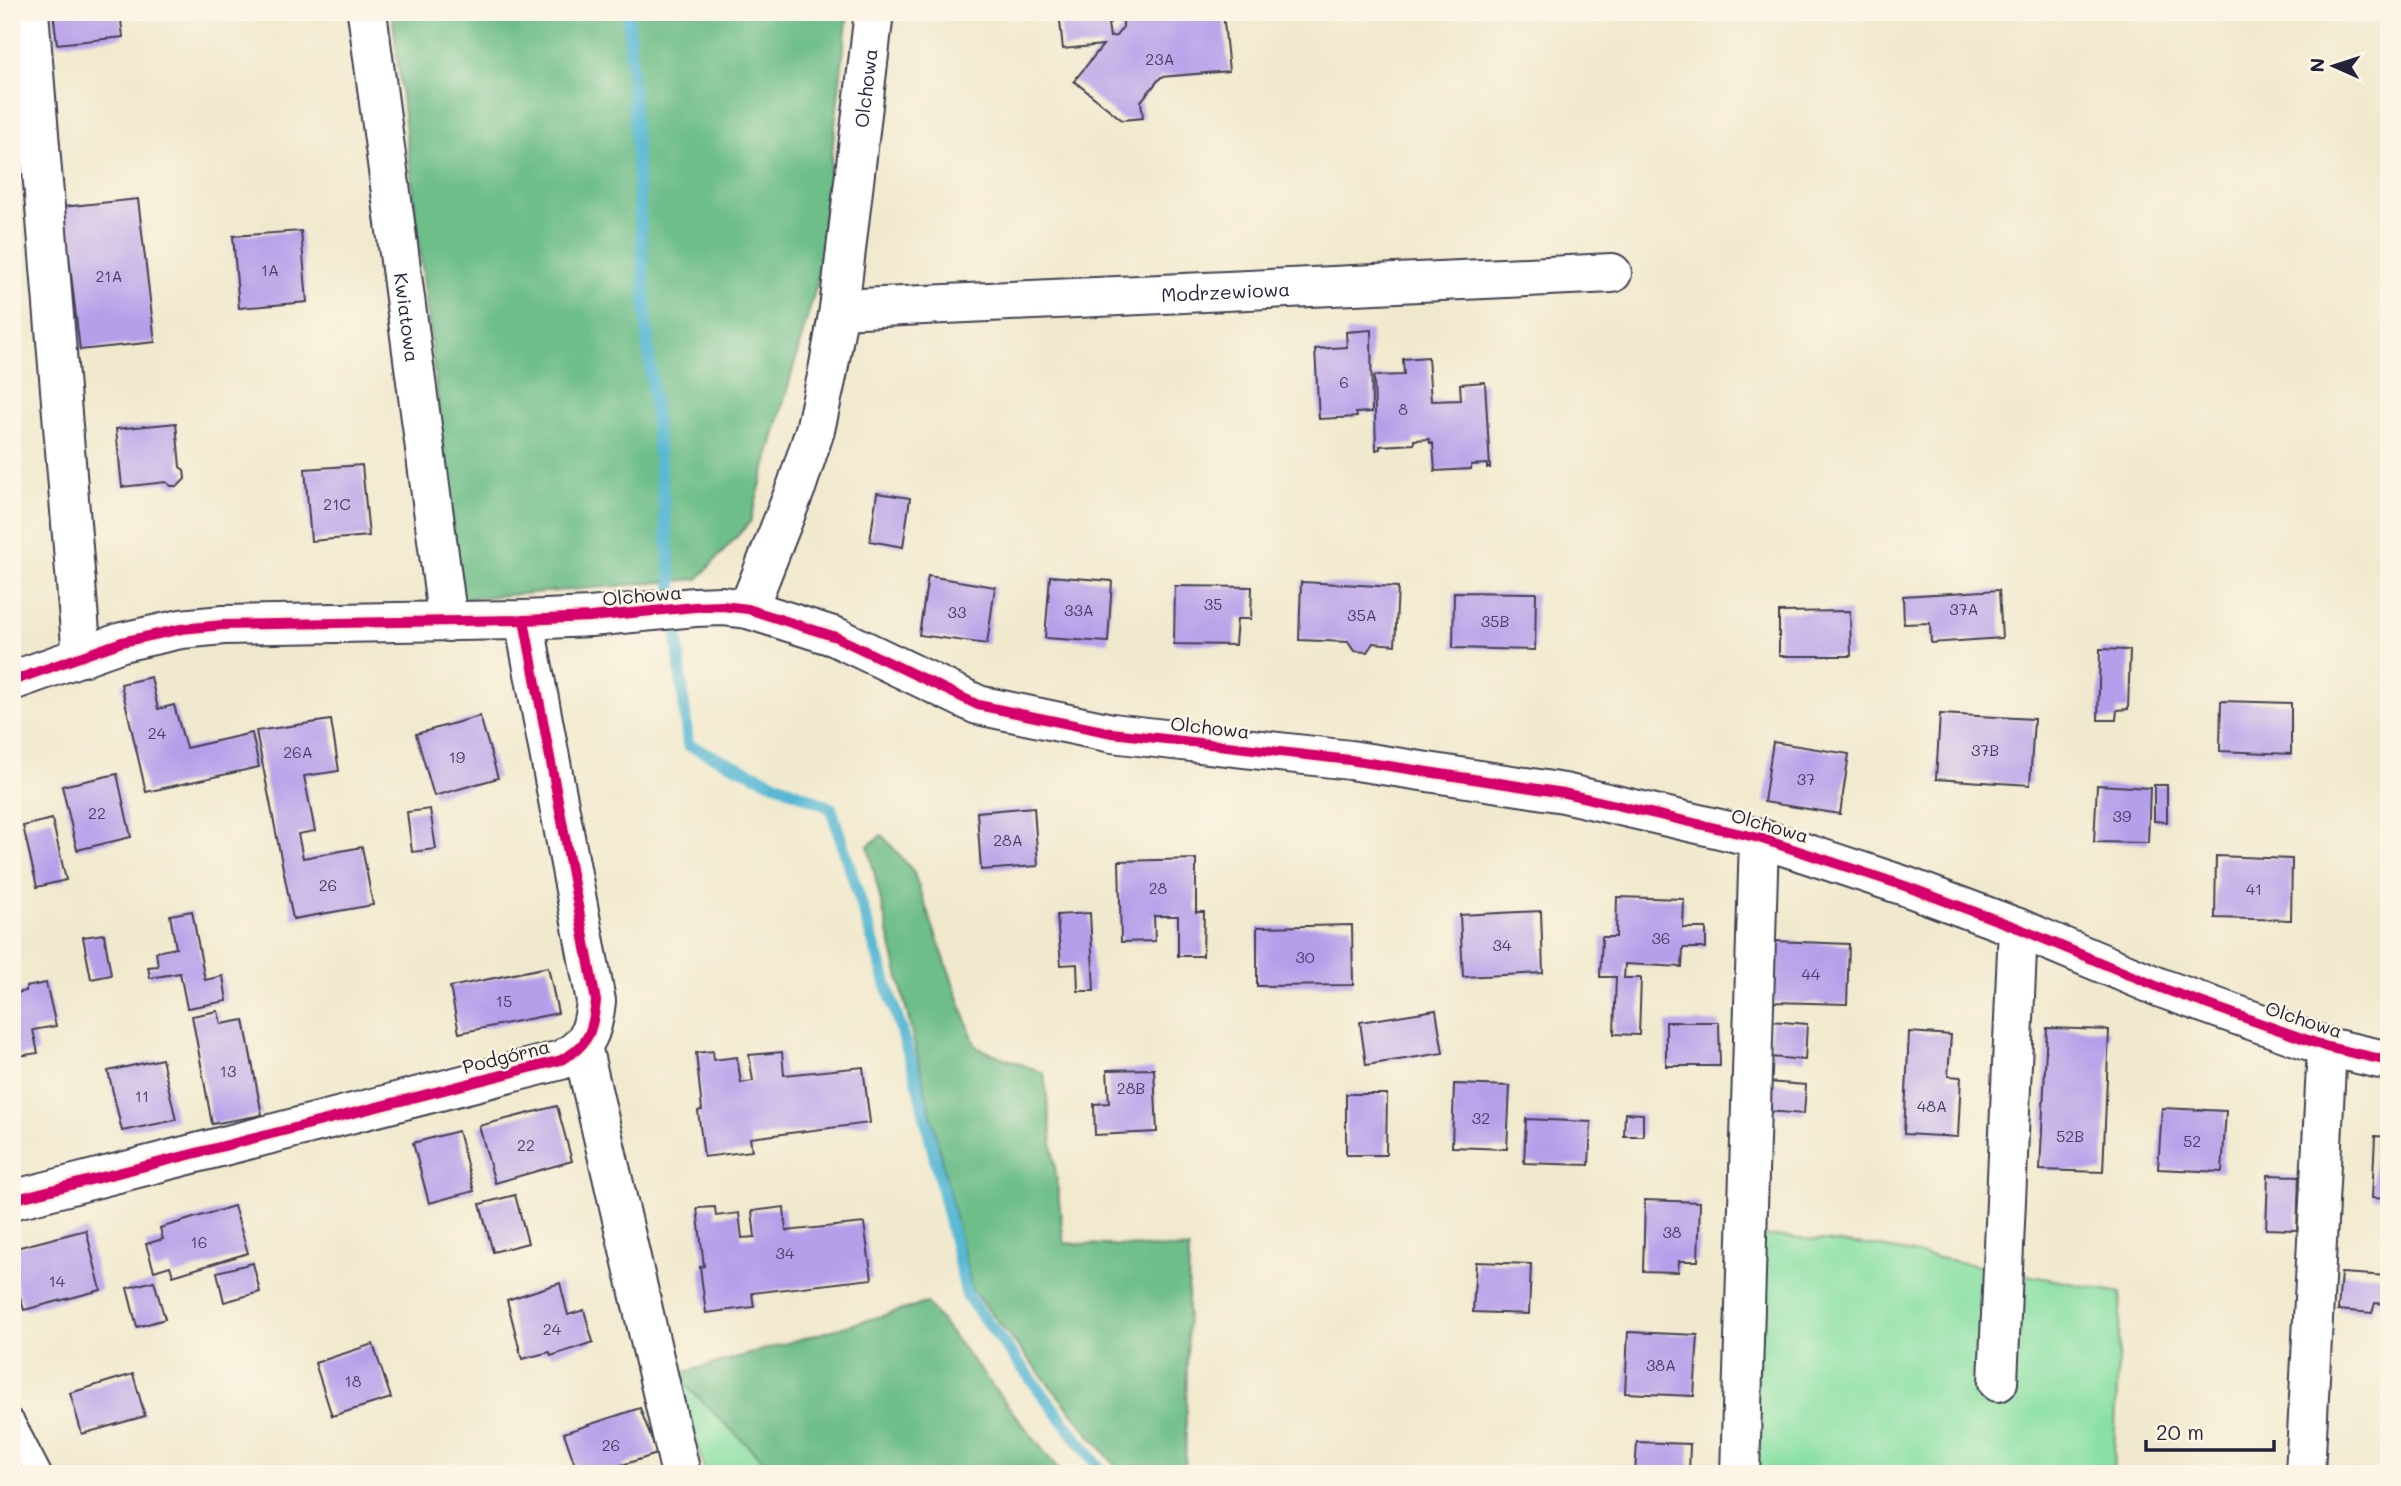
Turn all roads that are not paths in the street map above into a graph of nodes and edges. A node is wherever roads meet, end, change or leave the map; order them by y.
1 (29, 12) edge
2 (367, 12) edge
3 (874, 12) edge
4 (1612, 273) dead end
5 (839, 309) junction
6 (748, 609) junction
7 (523, 620) junction
8 (448, 622) junction
9 (82, 657) junction
10 (12, 681) edge
11 (1759, 838) junction
12 (2018, 928) junction
13 (582, 1046) junction
14 (2327, 1047) junction
15 (2389, 1061) edge
16 (12, 1200) edge
17 (1998, 1382) dead end
18 (12, 1422) edge
19 (39, 1474) edge
20 (681, 1474) edge
21 (1740, 1474) edge
22 (2305, 1474) edge

1 - 9 street
2 - 8 street, Kwiatowa
3 - 5 street, Olchowa
4 - 5 street, Modrzewiowa
5 - 6 street, Olchowa
6 - 7 street, Olchowa
6 - 11 street, Olchowa
7 - 8 street, Olchowa
7 - 13 street
8 - 9 street, Olchowa
9 - 10 street, Olchowa
11 - 12 street, Olchowa
11 - 21 street
12 - 14 street, Olchowa
12 - 17 street
13 - 16 street, Podgórna
13 - 20 street
14 - 15 street, Olchowa
14 - 22 street
18 - 19 lane

